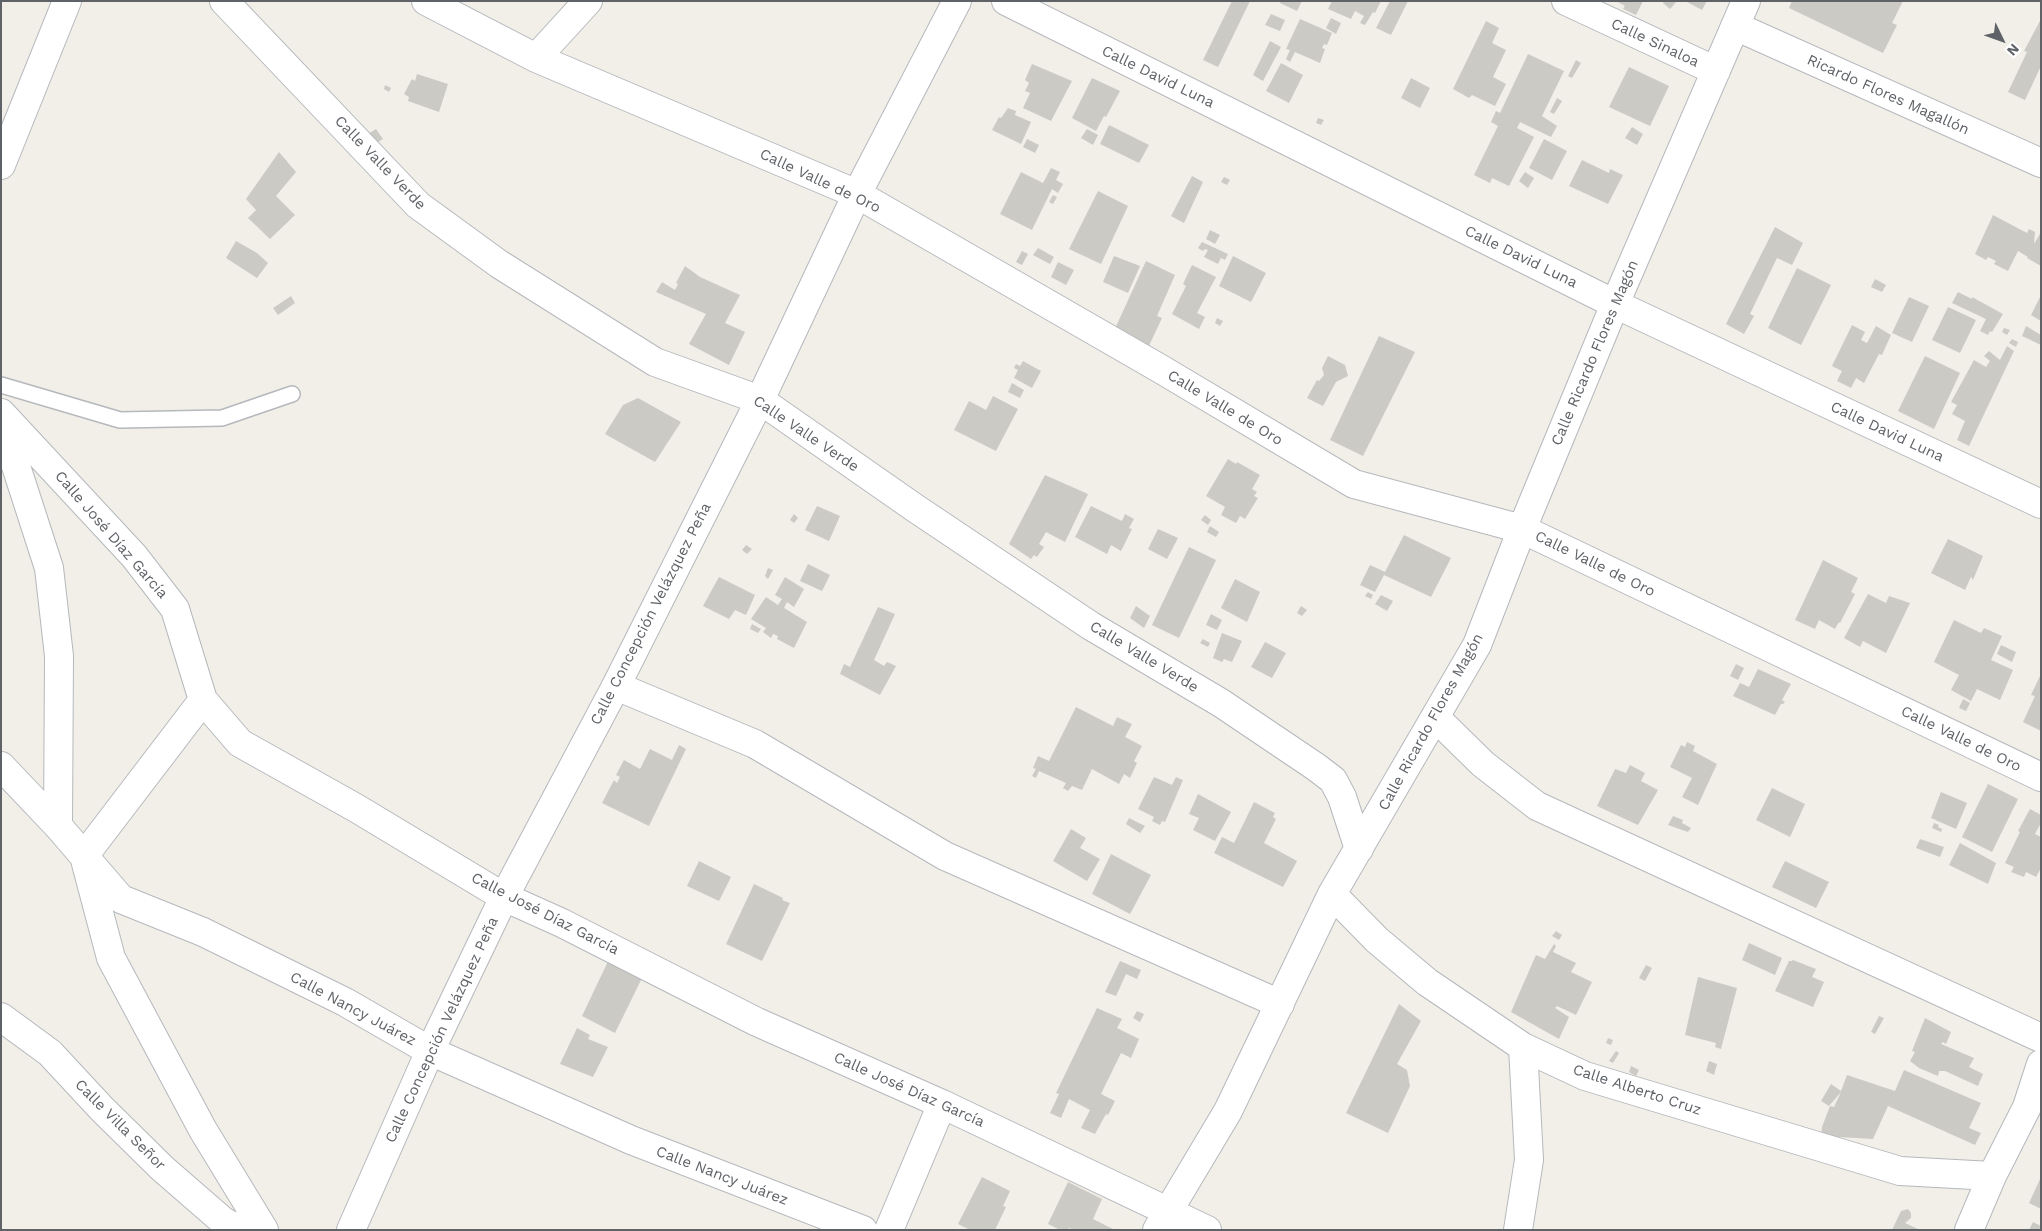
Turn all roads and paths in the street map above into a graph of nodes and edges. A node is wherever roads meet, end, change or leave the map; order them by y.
1 (67, 1) edge
2 (224, 1) edge
3 (426, 1) edge
4 (588, 1) edge
5 (957, 1) edge
6 (1006, 1) edge
7 (1566, 1) edge
8 (1746, 1) edge
9 (1735, 26) junction
10 (536, 58) junction
11 (1716, 71) junction
12 (2041, 163) edge
13 (1, 165) edge
14 (857, 194) junction
15 (1615, 304) junction
16 (1, 385) edge
17 (292, 394) dead end
18 (760, 400) junction
19 (1, 413) edge
20 (1, 420) edge
21 (2041, 504) edge
22 (1522, 529) junction
23 (616, 686) junction
24 (203, 700) junction
25 (1435, 717) junction
26 (1, 766) edge
27 (2041, 777) edge
28 (58, 826) junction
29 (1359, 848) junction
30 (84, 856) junction
31 (1332, 894) junction
32 (504, 897) junction
33 (1280, 1004) junction
34 (1, 1017) edge
35 (2041, 1038) edge
36 (1523, 1046) junction
37 (430, 1051) junction
38 (2041, 1064) edge
39 (942, 1104) junction
40 (2034, 1110) edge
41 (1992, 1176) junction
42 (1162, 1220) edge
43 (240, 1230) edge
44 (264, 1230) edge
45 (351, 1230) edge
46 (863, 1230) edge
47 (889, 1230) edge
48 (1207, 1230) edge
49 (1518, 1230) edge
50 (1968, 1230) edge

1 - 13 street
2 - 18 street, Calle Valle Verde
3 - 10 street, Calle Valle de Oro
4 - 10 street
5 - 14 street, Calle Concepción Velázquez Peña
6 - 15 street, Calle David Luna
7 - 11 street, Calle Sinaloa
8 - 9 street, Calle Ricardo Flores Magón
9 - 11 street, Calle Ricardo Flores Magón
9 - 12 street, Ricardo Flores Magallón
10 - 14 street, Calle Valle de Oro
11 - 15 street, Calle Ricardo Flores Magón
14 - 18 street, Calle Concepción Velázquez Peña
14 - 22 street, Calle Valle de Oro
15 - 21 street, Calle David Luna
15 - 22 street, Calle Ricardo Flores Magón
16 - 17 lane
18 - 23 street, Calle Concepción Velázquez Peña
18 - 29 street, Calle Valle Verde
19 - 24 street, Calle José Díaz García
20 - 28 street
22 - 25 street, Calle Ricardo Flores Magón
22 - 27 street, Calle Valle de Oro
23 - 32 street, Calle Concepción Velázquez Peña
23 - 33 street
24 - 30 street
24 - 32 street, Calle José Díaz García
25 - 29 street, Calle Ricardo Flores Magón
25 - 35 street
26 - 28 street, Calle Nancy Juárez
28 - 30 street, Calle Nancy Juárez
29 - 31 street, Calle Ricardo Flores Magón
30 - 37 street, Calle Nancy Juárez
30 - 44 street
31 - 33 street, Calle Ricardo Flores Magón
31 - 36 street, Calle Alberto Cruz
32 - 37 street, Calle Concepción Velázquez Peña
32 - 39 street, Calle José Díaz García
33 - 42 street, Calle Ricardo Flores Magón
34 - 43 street, Calle Villa Señor
36 - 41 street, Calle Alberto Cruz
36 - 49 street
37 - 45 street, Calle Concepción Velázquez Peña
37 - 46 street, Calle Nancy Juárez
38 - 40 street
39 - 42 street, Calle José Díaz García
39 - 47 street
40 - 41 street
41 - 50 street
42 - 48 street, Calle José Díaz García

